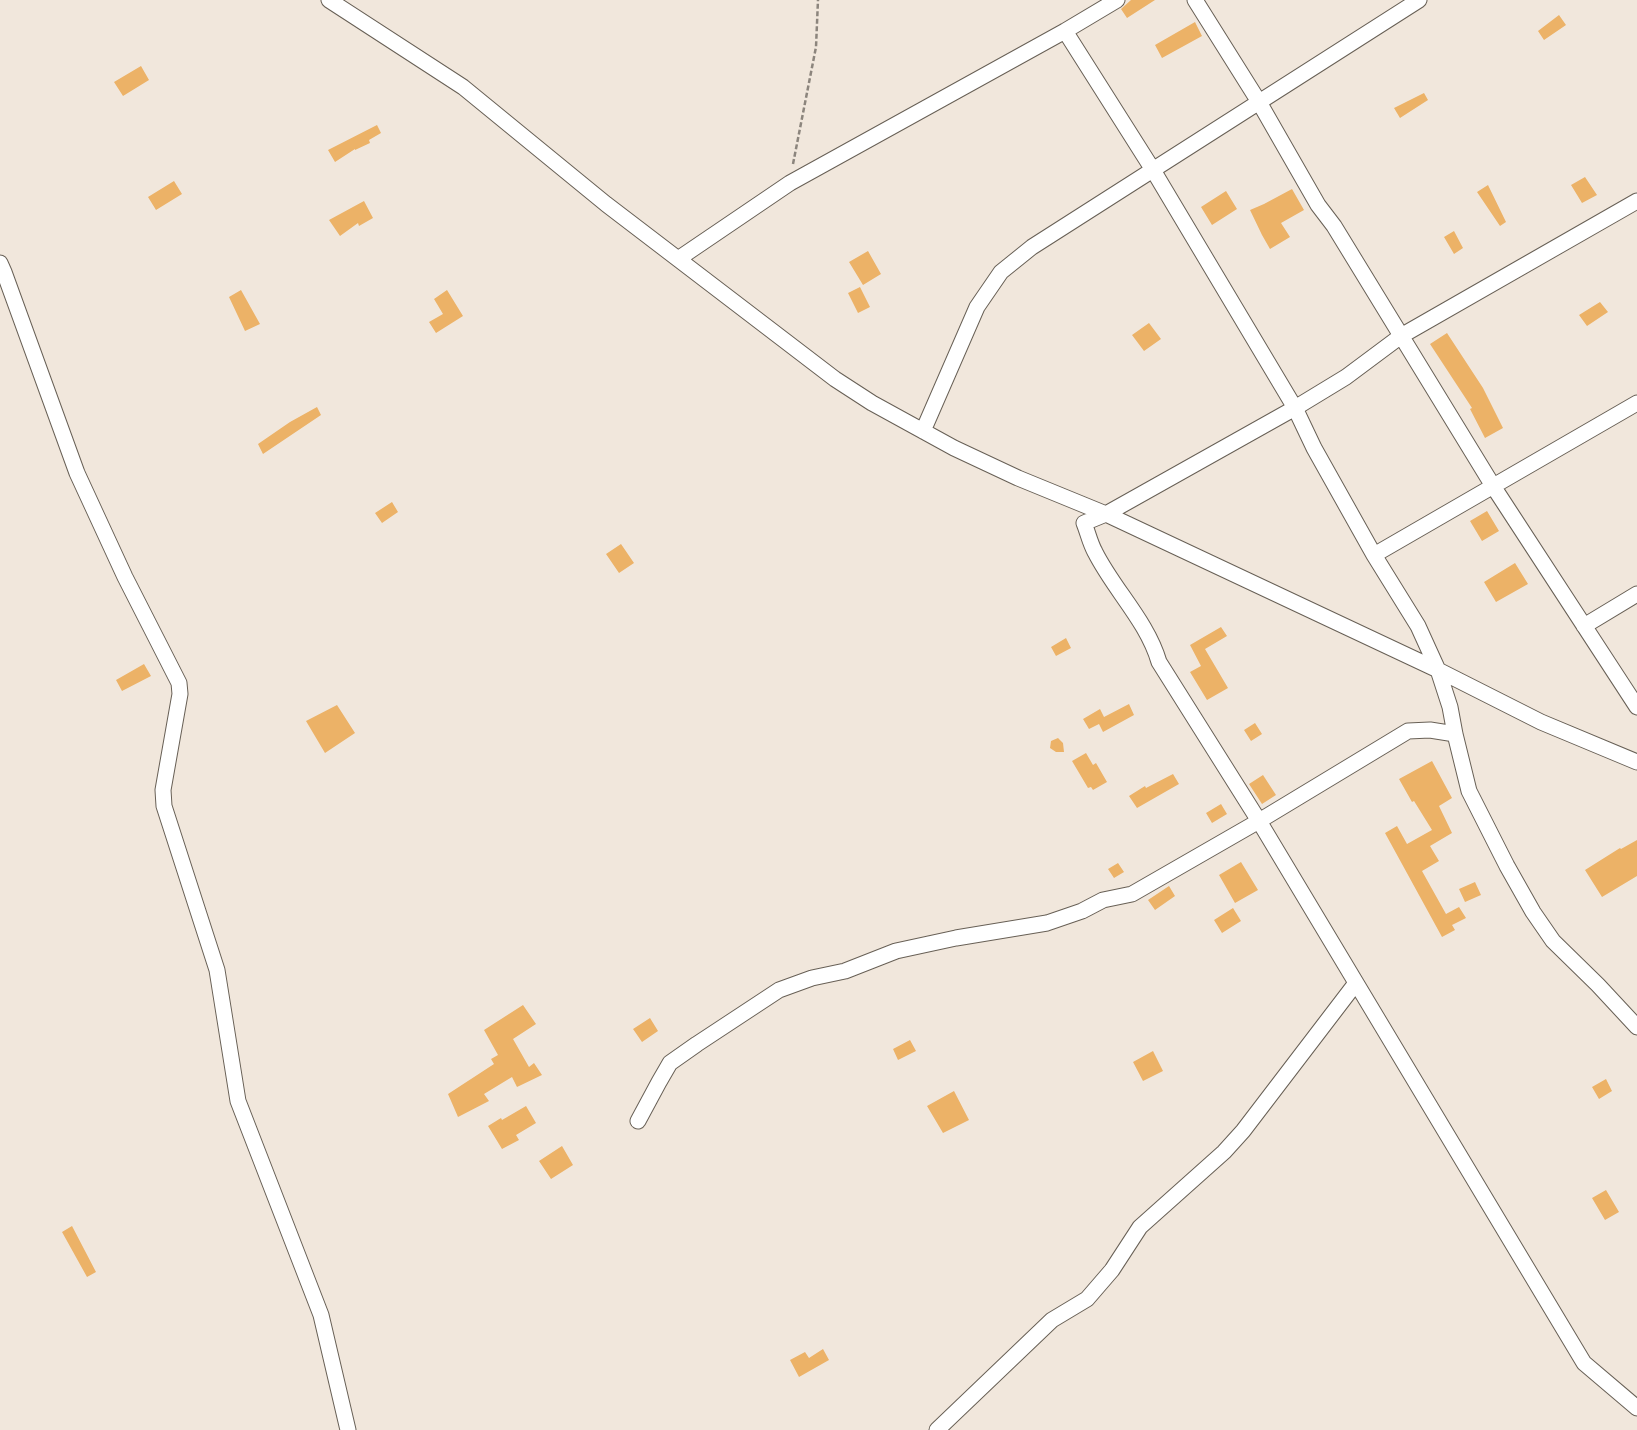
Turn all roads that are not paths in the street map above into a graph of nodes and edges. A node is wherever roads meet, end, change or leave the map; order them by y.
1 (329, 0) edge
2 (1117, 0) edge
3 (1195, 0) edge
4 (1419, 0) edge
5 (1065, 31) junction
6 (1259, 102) junction
7 (1153, 170) junction
8 (1637, 201) edge
9 (678, 258) junction
10 (0, 263) edge
11 (1401, 336) junction
12 (1637, 403) edge
13 (1294, 408) junction
14 (923, 431) junction
15 (1493, 486) junction
16 (1106, 514) junction
17 (1374, 555) junction
18 (1637, 594) edge
19 (1584, 626) junction
20 (1438, 670) junction
21 (1637, 706) edge
22 (1454, 734) junction
23 (1637, 762) edge
24 (1259, 821) junction
25 (1356, 983) junction
26 (1637, 1027) edge
27 (638, 1122) dead end
28 (1637, 1408) edge
29 (348, 1430) edge
30 (937, 1430) edge

1 - 9 street
2 - 5 street
3 - 6 street
4 - 6 street
5 - 7 street
5 - 9 street
6 - 7 street
6 - 11 street
7 - 13 street
7 - 14 street
8 - 11 street
9 - 14 street
10 - 29 street
11 - 13 street
11 - 15 street
12 - 15 street
13 - 16 street
13 - 17 street
14 - 16 street
15 - 17 street
15 - 19 street
16 - 20 street
16 - 24 street
17 - 20 street
18 - 19 street
19 - 21 street
20 - 22 street
20 - 23 street
22 - 24 street
22 - 26 street
24 - 25 street
24 - 27 street
25 - 28 street
25 - 30 street

